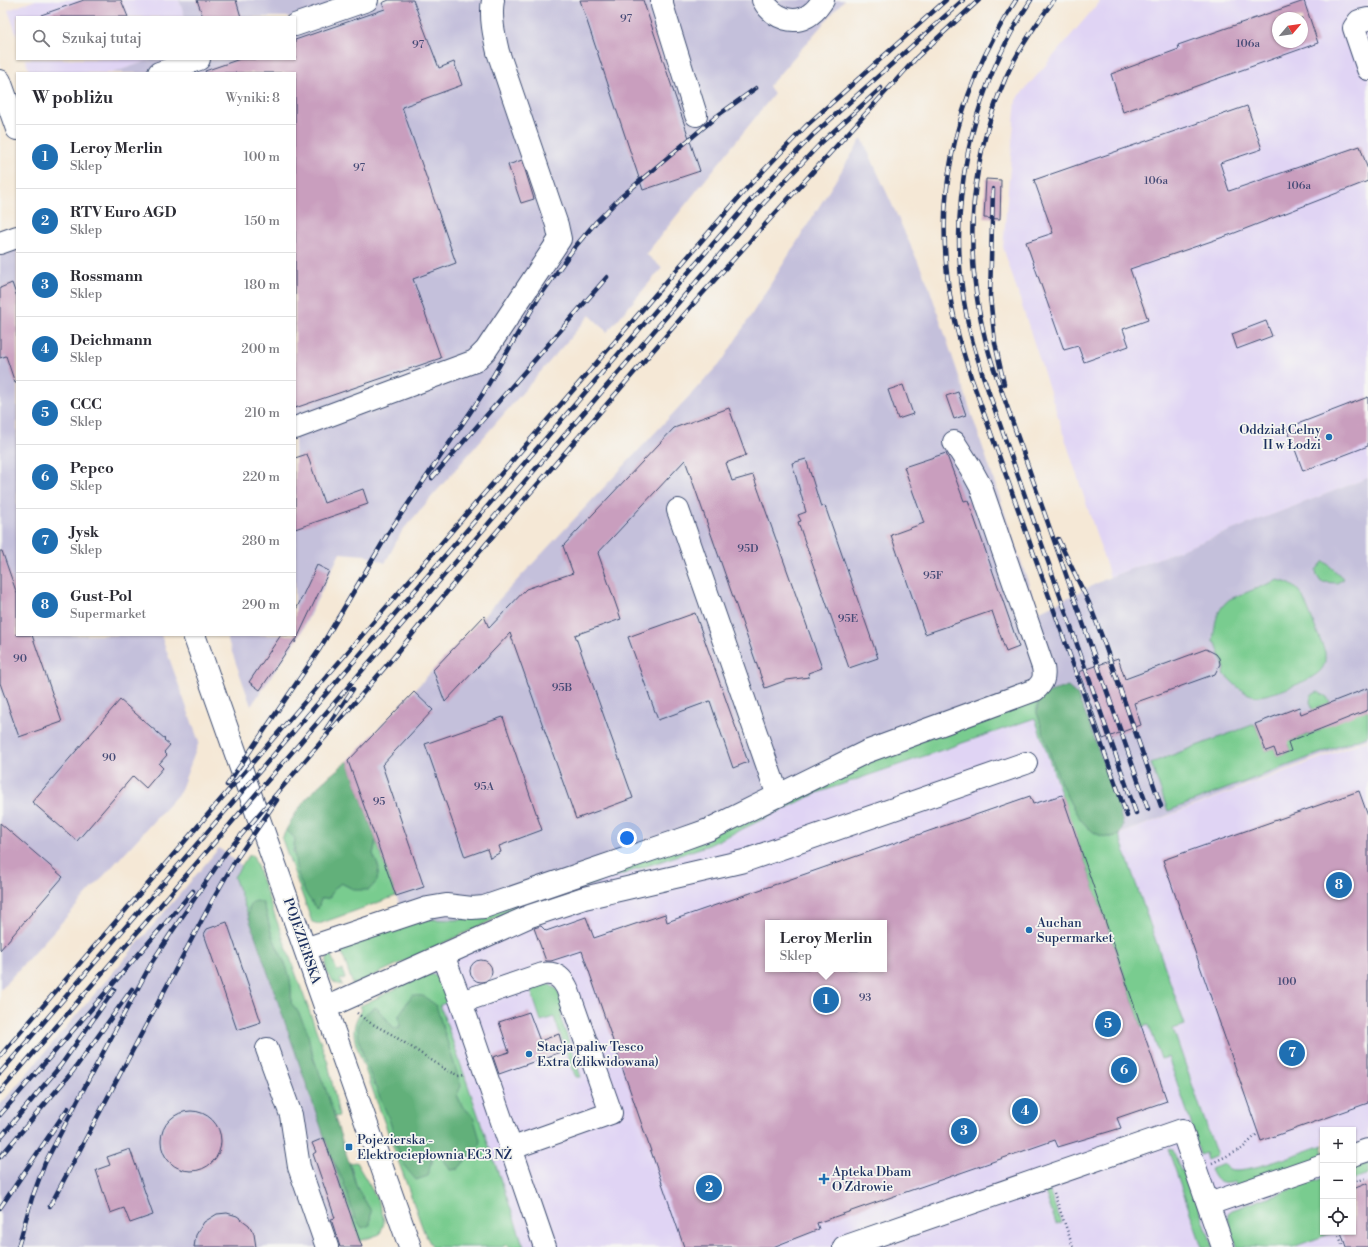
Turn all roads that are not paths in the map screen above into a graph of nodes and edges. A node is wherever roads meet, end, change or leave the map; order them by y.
1 (367, 0) edge
2 (493, 0) edge
3 (662, 0) edge
4 (763, 0) edge
5 (824, 0) edge
6 (1368, 19) edge
7 (296, 25) edge
8 (196, 60) edge
9 (1368, 69) edge
10 (162, 72) edge
11 (0, 81) edge
12 (696, 115) dead end
13 (16, 125) edge
14 (16, 237) edge
15 (0, 243) edge
16 (296, 428) edge
17 (954, 442) dead end
18 (678, 510) dead end
19 (194, 636) edge
20 (1026, 763) dead end
21 (778, 796) junction
22 (305, 949) junction
23 (443, 955) junction
24 (461, 1002) junction
25 (326, 1008) junction
26 (267, 1049) dead end
27 (510, 1149) junction
28 (1368, 1150) edge
29 (1356, 1154) edge
30 (1320, 1166) edge
31 (1208, 1204) junction
32 (327, 1247) edge
33 (410, 1247) edge
34 (544, 1247) edge
35 (844, 1247) edge
36 (1223, 1247) edge

1 - 7 street
2 - 16 street
3 - 12 street
4 - 5 street
6 - 9 street
8 - 10 street
11 - 13 street
14 - 15 street
17 - 21 street
18 - 21 street
19 - 22 street, POJEZIERSKA
20 - 23 street
21 - 22 street
22 - 25 street, POJEZIERSKA
23 - 24 street
23 - 25 street
24 - 27 street
24 - 27 street
25 - 33 street, POJEZIERSKA
26 - 32 street
27 - 34 street
28 - 29 street
30 - 31 street
31 - 35 street
31 - 36 street

